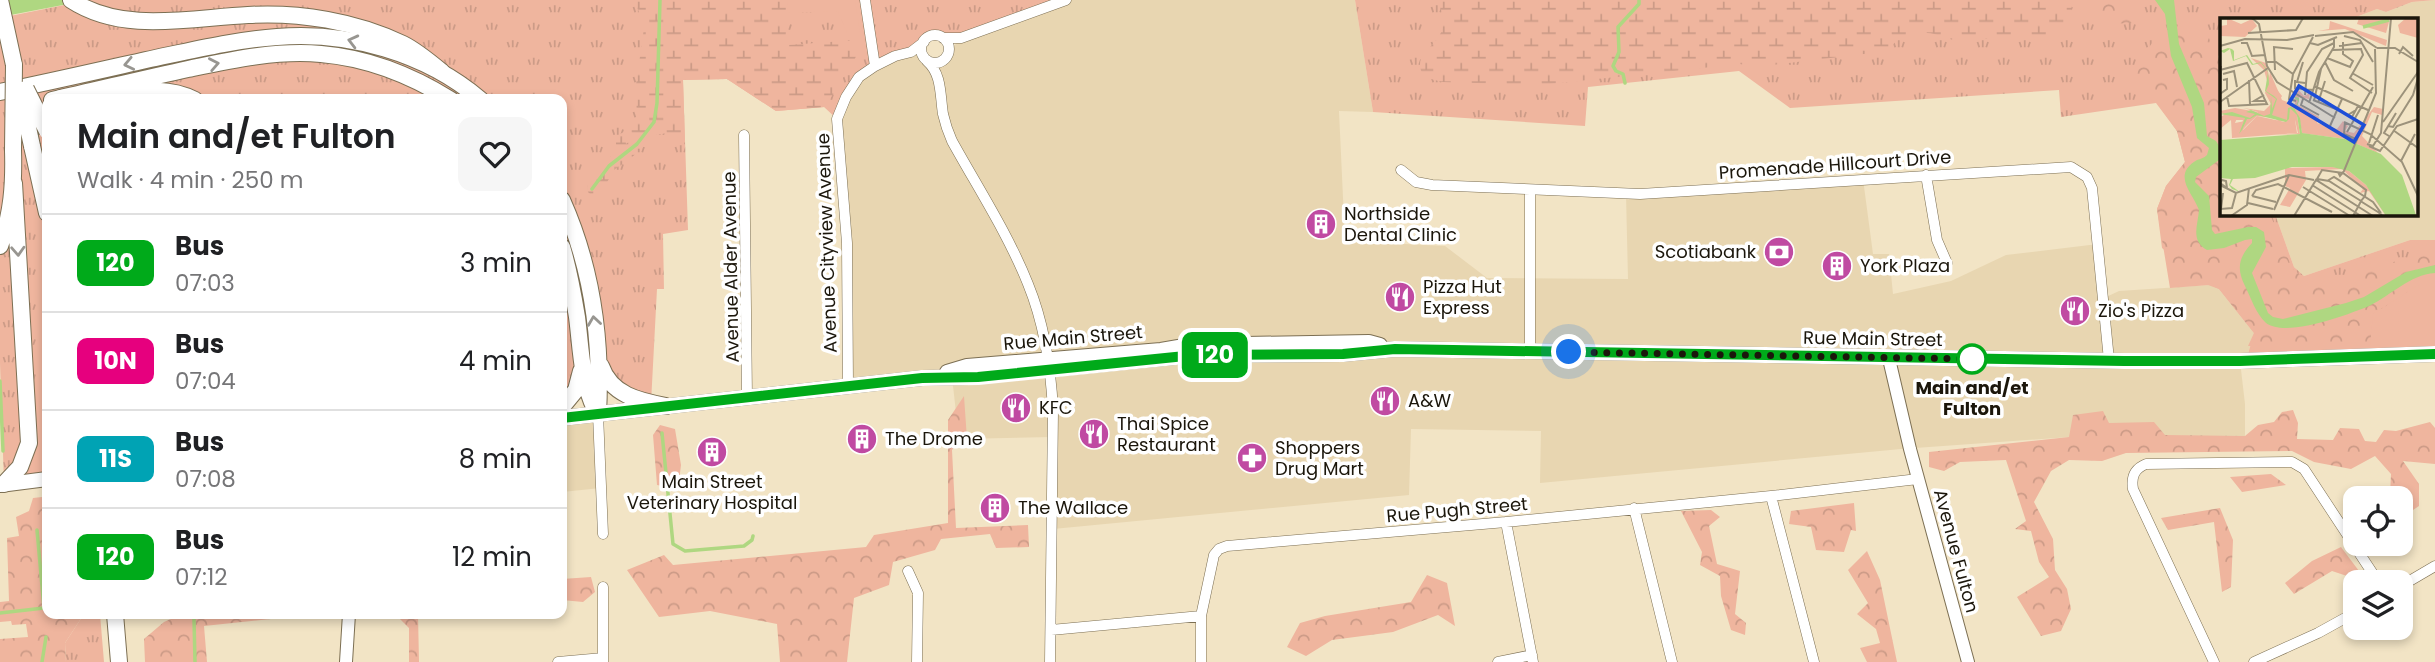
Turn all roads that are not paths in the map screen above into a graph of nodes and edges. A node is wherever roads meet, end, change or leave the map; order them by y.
1 (0, 0) edge
2 (71, 0) edge
3 (864, 0) edge
4 (1066, 0) edge
5 (943, 38) junction
6 (961, 38) junction
7 (924, 42) junction
8 (911, 52) junction
9 (946, 57) junction
10 (926, 59) junction
11 (14, 65) junction
12 (875, 66) junction
13 (442, 72) junction
14 (938, 78) junction
15 (0, 92) edge
16 (76, 94) edge
17 (117, 94) edge
18 (178, 94) edge
19 (441, 94) edge
20 (473, 94) edge
21 (42, 101) edge
22 (0, 111) edge
23 (42, 121) edge
24 (744, 135) dead end
25 (1401, 170) dead end
26 (1927, 175) junction
27 (14, 183) junction
28 (42, 191) edge
29 (1530, 191) junction
30 (567, 212) edge
31 (0, 246) edge
32 (1947, 263) dead end
33 (567, 269) edge
34 (1530, 351) junction
35 (2435, 354) edge
36 (599, 359) junction
37 (1889, 359) junction
38 (2109, 360) junction
39 (1048, 364) junction
40 (582, 365) junction
41 (848, 386) junction
42 (747, 397) junction
43 (567, 401) edge
44 (666, 406) junction
45 (598, 414) junction
46 (567, 417) edge
47 (1919, 479) junction
48 (42, 480) edge
49 (2, 484) edge
50 (1771, 496) junction
51 (1634, 508) junction
52 (1506, 522) junction
53 (603, 534) dead end
54 (2435, 566) edge
55 (2370, 570) edge
56 (908, 571) dead end
57 (2413, 579) edge
58 (603, 587) dead end
59 (1201, 617) junction
60 (115, 619) edge
61 (349, 619) edge
62 (2343, 619) edge
63 (1051, 629) junction
64 (119, 658) edge
65 (1533, 659) edge
66 (603, 660) edge
67 (346, 662) edge
68 (558, 662) edge
69 (918, 662) edge
70 (1050, 662) edge
71 (1201, 662) edge
72 (1498, 662) edge
73 (1672, 662) edge
74 (1814, 662) edge
75 (1968, 662) edge
76 (2214, 662) edge
77 (2254, 662) edge

1 - 11 main road
2 - 13 main road
3 - 12 street
4 - 6 street
5 - 6 street
5 - 7 street
5 - 9 street
6 - 9 street
7 - 8 street, Avenue Cityview Avenue
7 - 10 street
8 - 10 street
8 - 12 street, Avenue Cityview Avenue
9 - 10 street
9 - 14 street
10 - 14 street
11 - 23 main road, bridge
11 - 27 main road, bridge
11 - 28 main road, bridge
12 - 41 street, Avenue Cityview Avenue
13 -> 15 main road
13 - 20 main road
14 - 39 street
16 -> 19 main road
17 - 18 main road
21 - 22 main road
24 - 42 street, Avenue Alder Avenue
25 - 29 street, Promenade Hillcourt Drive
26 - 29 street, Promenade Hillcourt Drive
26 - 32 street
26 - 38 street, Promenade Hillcourt Drive
27 - 31 main road
27 -> 49 main road
29 - 34 street
36 -> 30 main road
33 - 40 main road
34 - 37 main road, Rue Main Street
34 - 39 main road, Rue Main Street
35 - 38 main road, Rue Main Street
36 - 44 main road
36 - 45 main road
37 - 38 main road, Rue Main Street
37 - 47 street, Avenue Fulton
39 - 41 main road, Rue Main Street
39 - 63 street
40 - 43 main road
40 - 45 main road
41 - 42 main road, Rue Main Street
42 - 44 main road, Rue Main Street
44 - 45 main road, Rue Main Street
45 - 46 main road, Rue Main Street
45 - 53 street
47 - 50 street, Rue Pugh Street
47 - 75 street, Avenue Fulton
48 - 49 main road
50 - 51 street, Rue Pugh Street
50 - 74 street
51 - 52 street, Rue Pugh Street
51 - 73 street
52 - 59 street, Rue Pugh Street
52 - 65 street
54 - 57 street
55 - 76 street
56 - 69 street
58 - 66 street
59 - 63 street
59 - 71 street, Rue Pugh Street
60 - 64 main road
61 - 67 street
62 - 77 street
63 - 70 street
65 - 72 street
66 - 68 street

